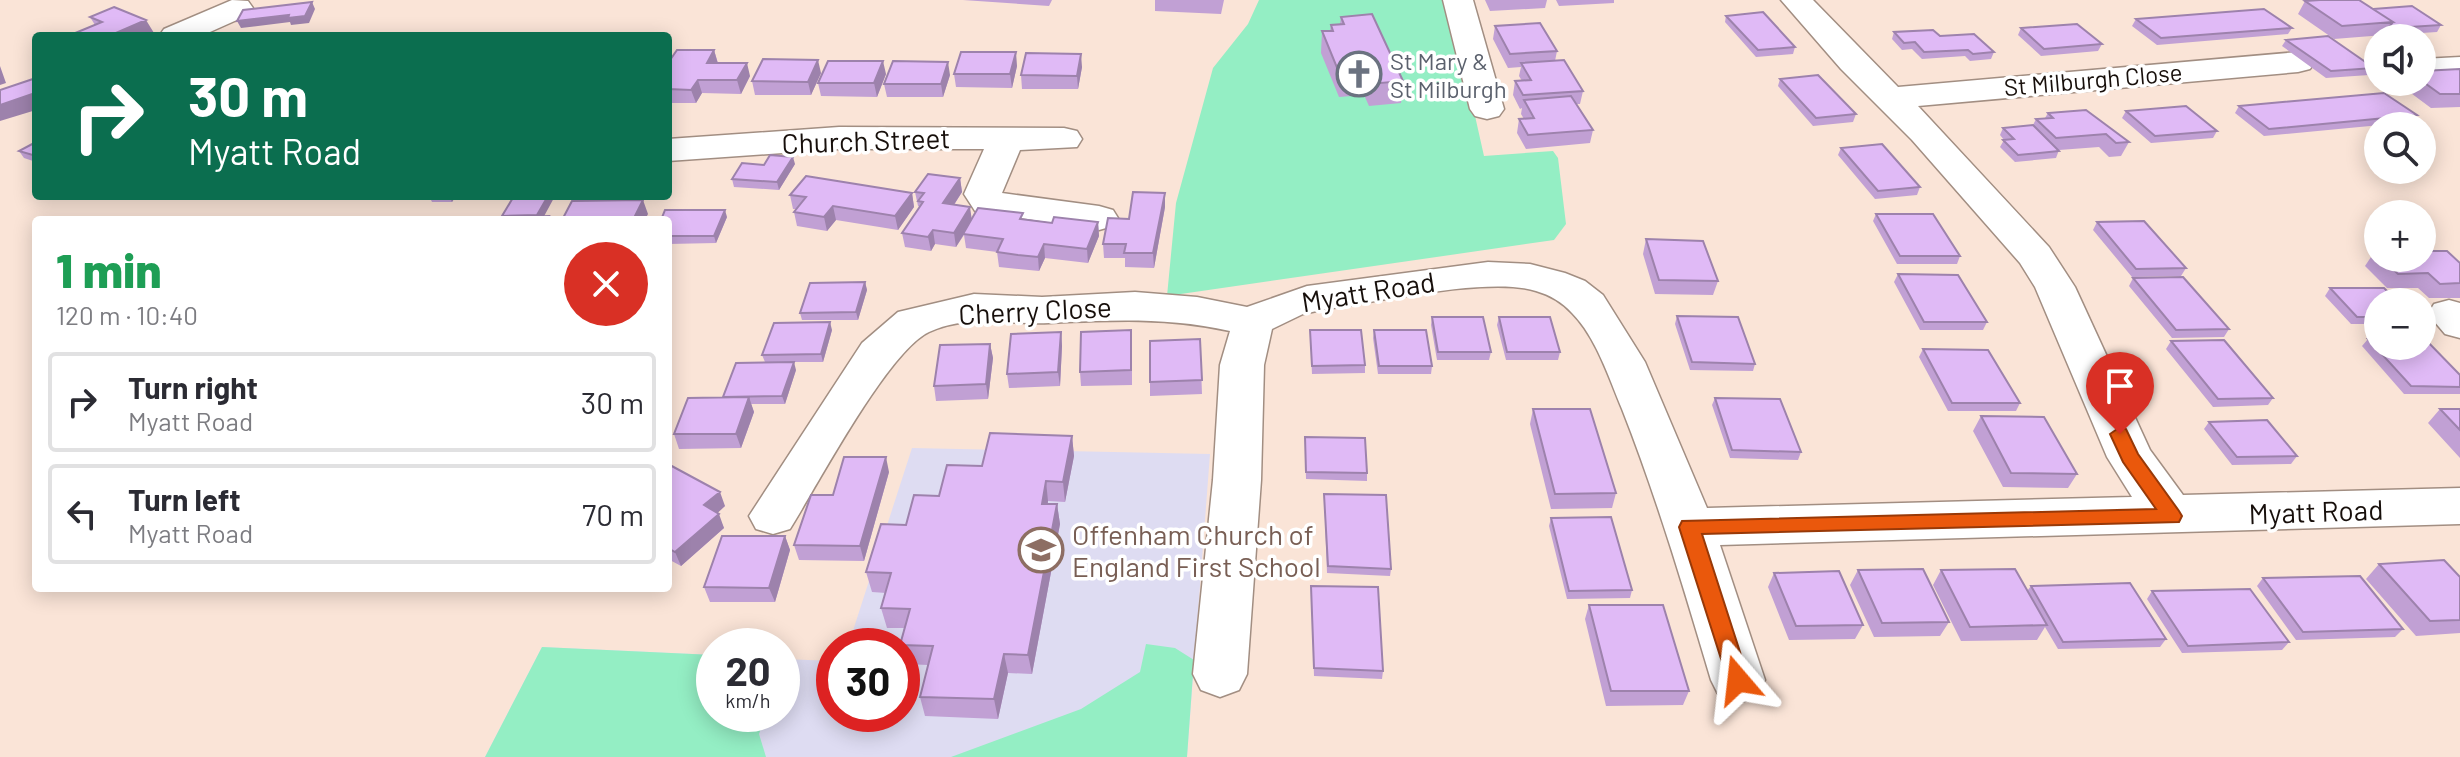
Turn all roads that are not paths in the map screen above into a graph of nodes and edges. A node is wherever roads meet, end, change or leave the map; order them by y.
1 (1796, 0) edge
2 (242, 4) edge
3 (1471, 19) edge
4 (183, 32) edge
5 (224, 32) edge
6 (2298, 62) edge
7 (2460, 67) edge
8 (2436, 68) edge
9 (1888, 98) junction
10 (1487, 109) dead end
11 (1007, 138) junction
12 (1064, 139) dead end
13 (672, 150) edge
14 (1099, 218) dead end
15 (1253, 322) junction
16 (2460, 506) edge
17 (773, 516) dead end
18 (2172, 516) junction
19 (1690, 527) junction
20 (1220, 674) dead end
21 (1738, 680) dead end

1 - 9 street
2 - 4 street
2 - 5 street
3 - 10 street
6 - 9 street, St Milburgh Close
7 - 8 street
9 - 18 street
11 - 12 street, Church Street
11 - 13 street, Church Street
11 - 14 street
15 - 17 street, Cherry Close
15 - 19 street, Myatt Road
15 - 20 street
16 - 18 street, Myatt Road
18 - 19 street, Myatt Road
19 - 21 street, Myatt Road

